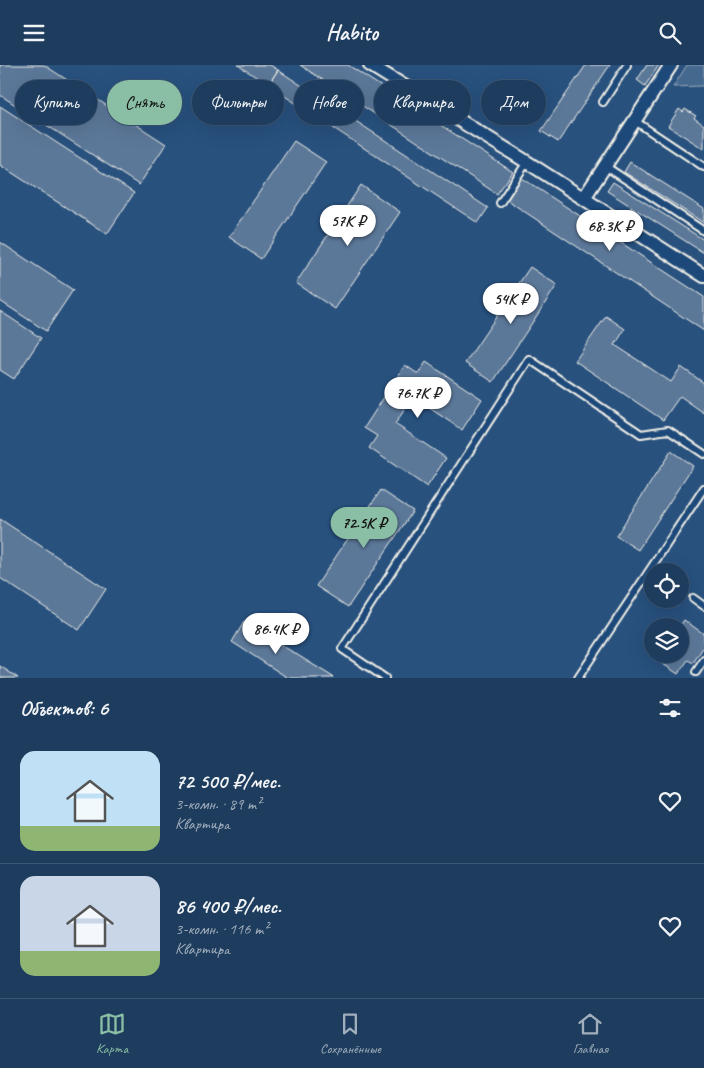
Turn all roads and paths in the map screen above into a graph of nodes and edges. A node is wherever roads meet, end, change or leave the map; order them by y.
1 (370, 65) edge
2 (627, 65) edge
3 (671, 65) edge
4 (603, 101) dead end
5 (634, 121) junction
6 (528, 162) junction
7 (605, 166) junction
8 (704, 167) edge
9 (584, 198) junction
10 (500, 203) dead end
11 (704, 231) edge
12 (704, 276) edge
13 (704, 454) edge
14 (704, 487) edge
15 (693, 598) dead end
16 (704, 605) edge
17 (704, 660) edge
18 (696, 672) dead end
19 (385, 678) edge
20 (578, 678) edge

1 - 6 street
2 - 4 lane
3 - 5 street
5 - 7 street
5 - 8 lane
6 - 9 street
6 - 10 lane
7 - 9 street
7 - 11 lane
9 - 12 street
13 - 19 lane
14 - 20 lane
15 - 16 lane
17 - 18 lane

